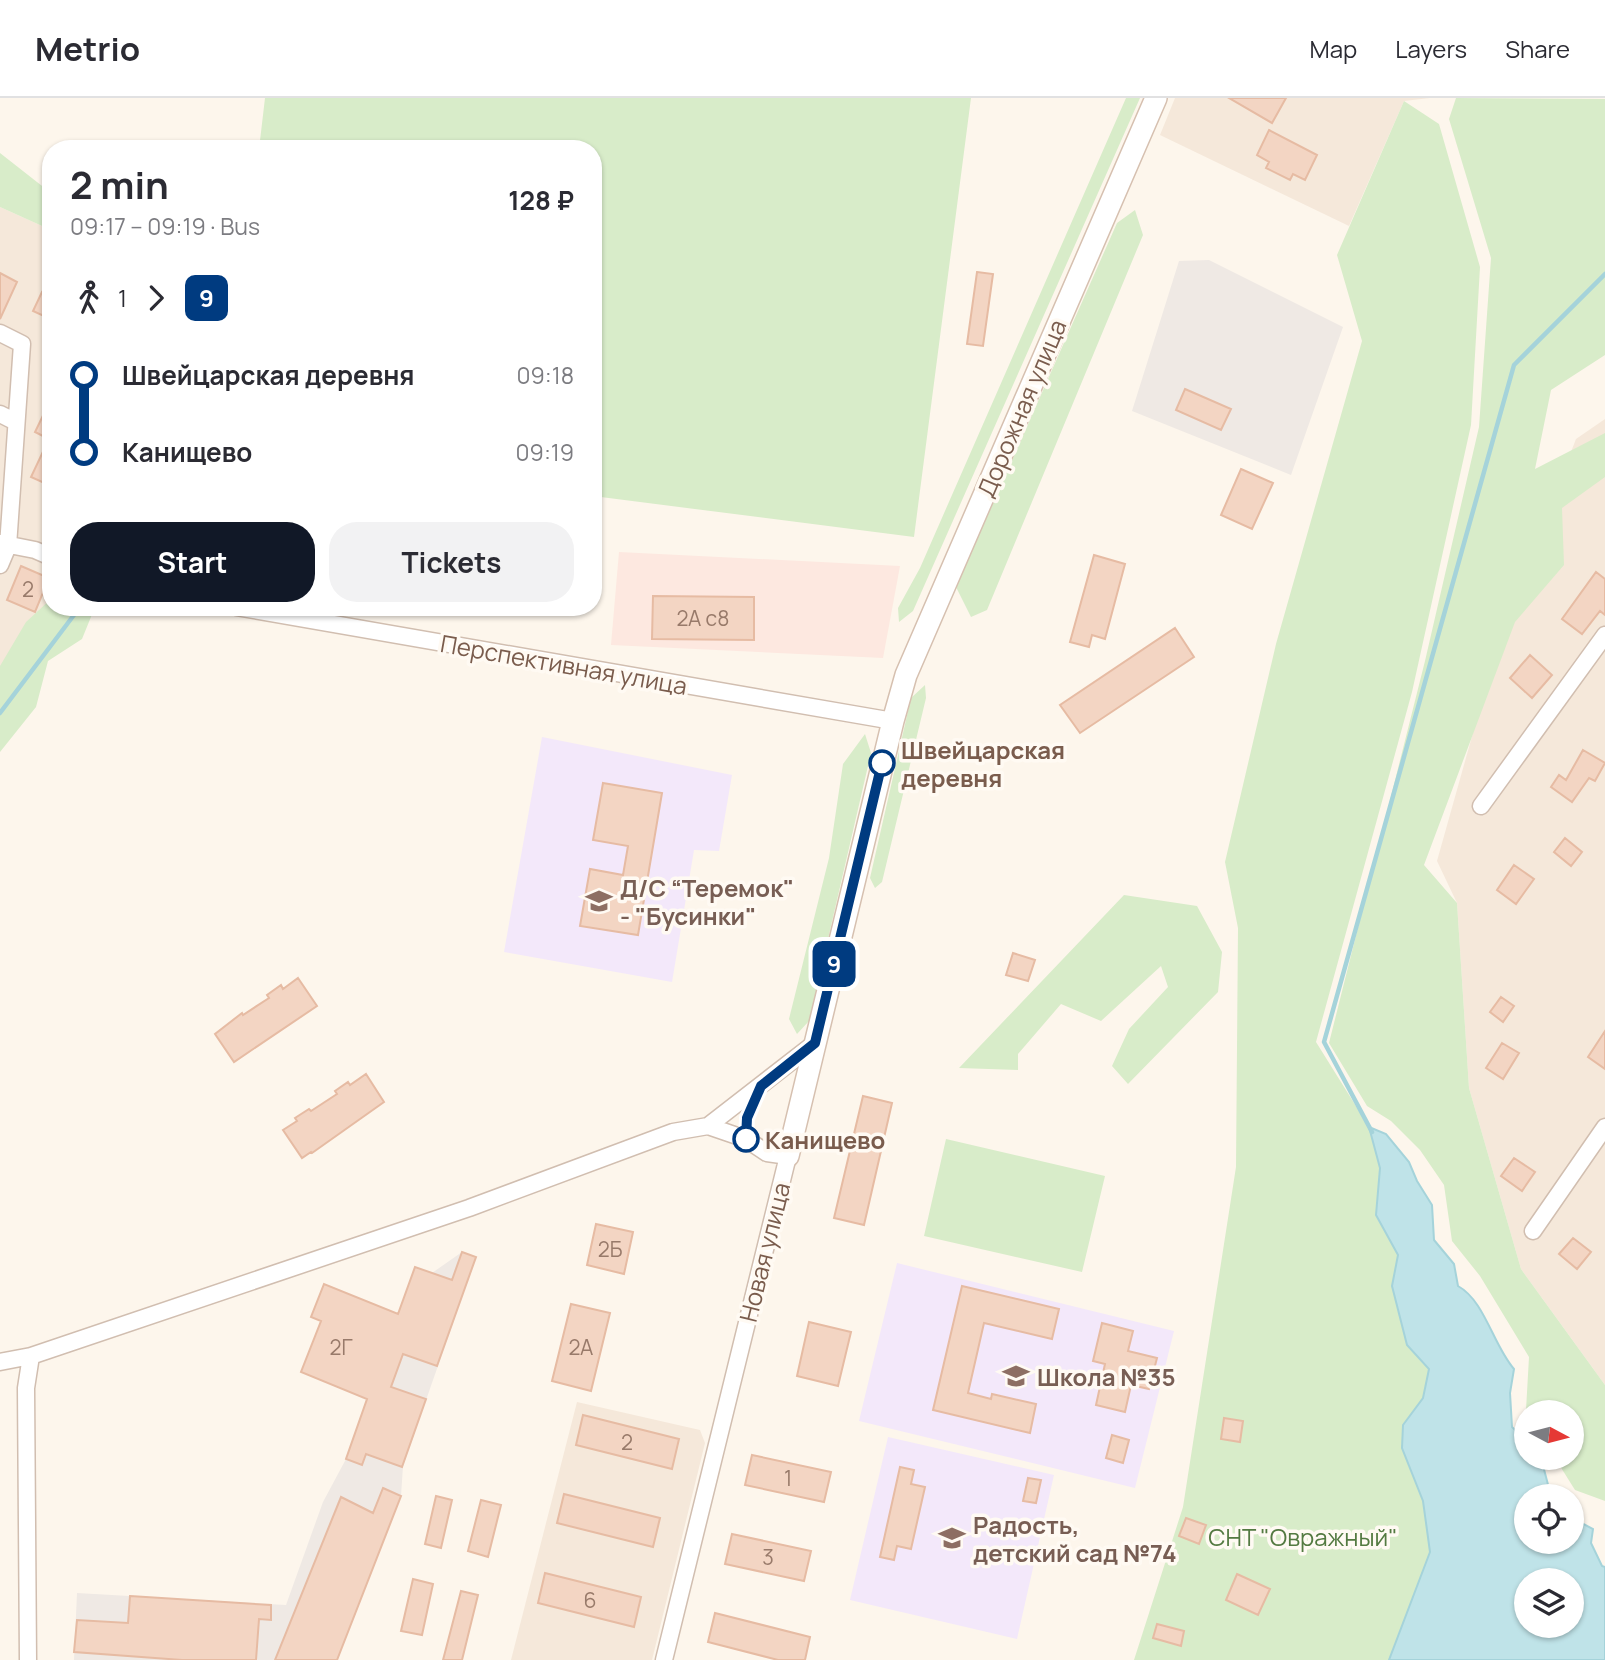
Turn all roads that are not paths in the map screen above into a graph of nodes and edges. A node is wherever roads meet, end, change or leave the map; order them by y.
1 (1156, 98) edge
2 (0, 333) edge
3 (0, 414) edge
4 (16, 422) junction
5 (4, 545) edge
6 (42, 553) edge
7 (0, 565) edge
8 (288, 616) edge
9 (1605, 635) edge
10 (892, 721) junction
11 (1482, 806) dead end
12 (815, 1043) junction
13 (708, 1126) junction
14 (1605, 1127) edge
15 (788, 1156) junction
16 (1534, 1231) dead end
17 (31, 1356) junction
18 (0, 1362) edge
19 (28, 1660) edge
20 (664, 1660) edge

1 - 10 street, Дорожная улица
2 - 4 street
3 - 4 street
4 - 5 street
5 - 6 street
5 - 7 street
8 - 10 street, Перспективная улица
9 - 11 street
10 - 12 street, Новая улица
12 - 13 street
12 - 15 street, Новая улица
13 - 15 street
13 - 17 street
14 - 16 street
15 - 20 street, Новая улица
17 - 18 street
17 - 19 street

